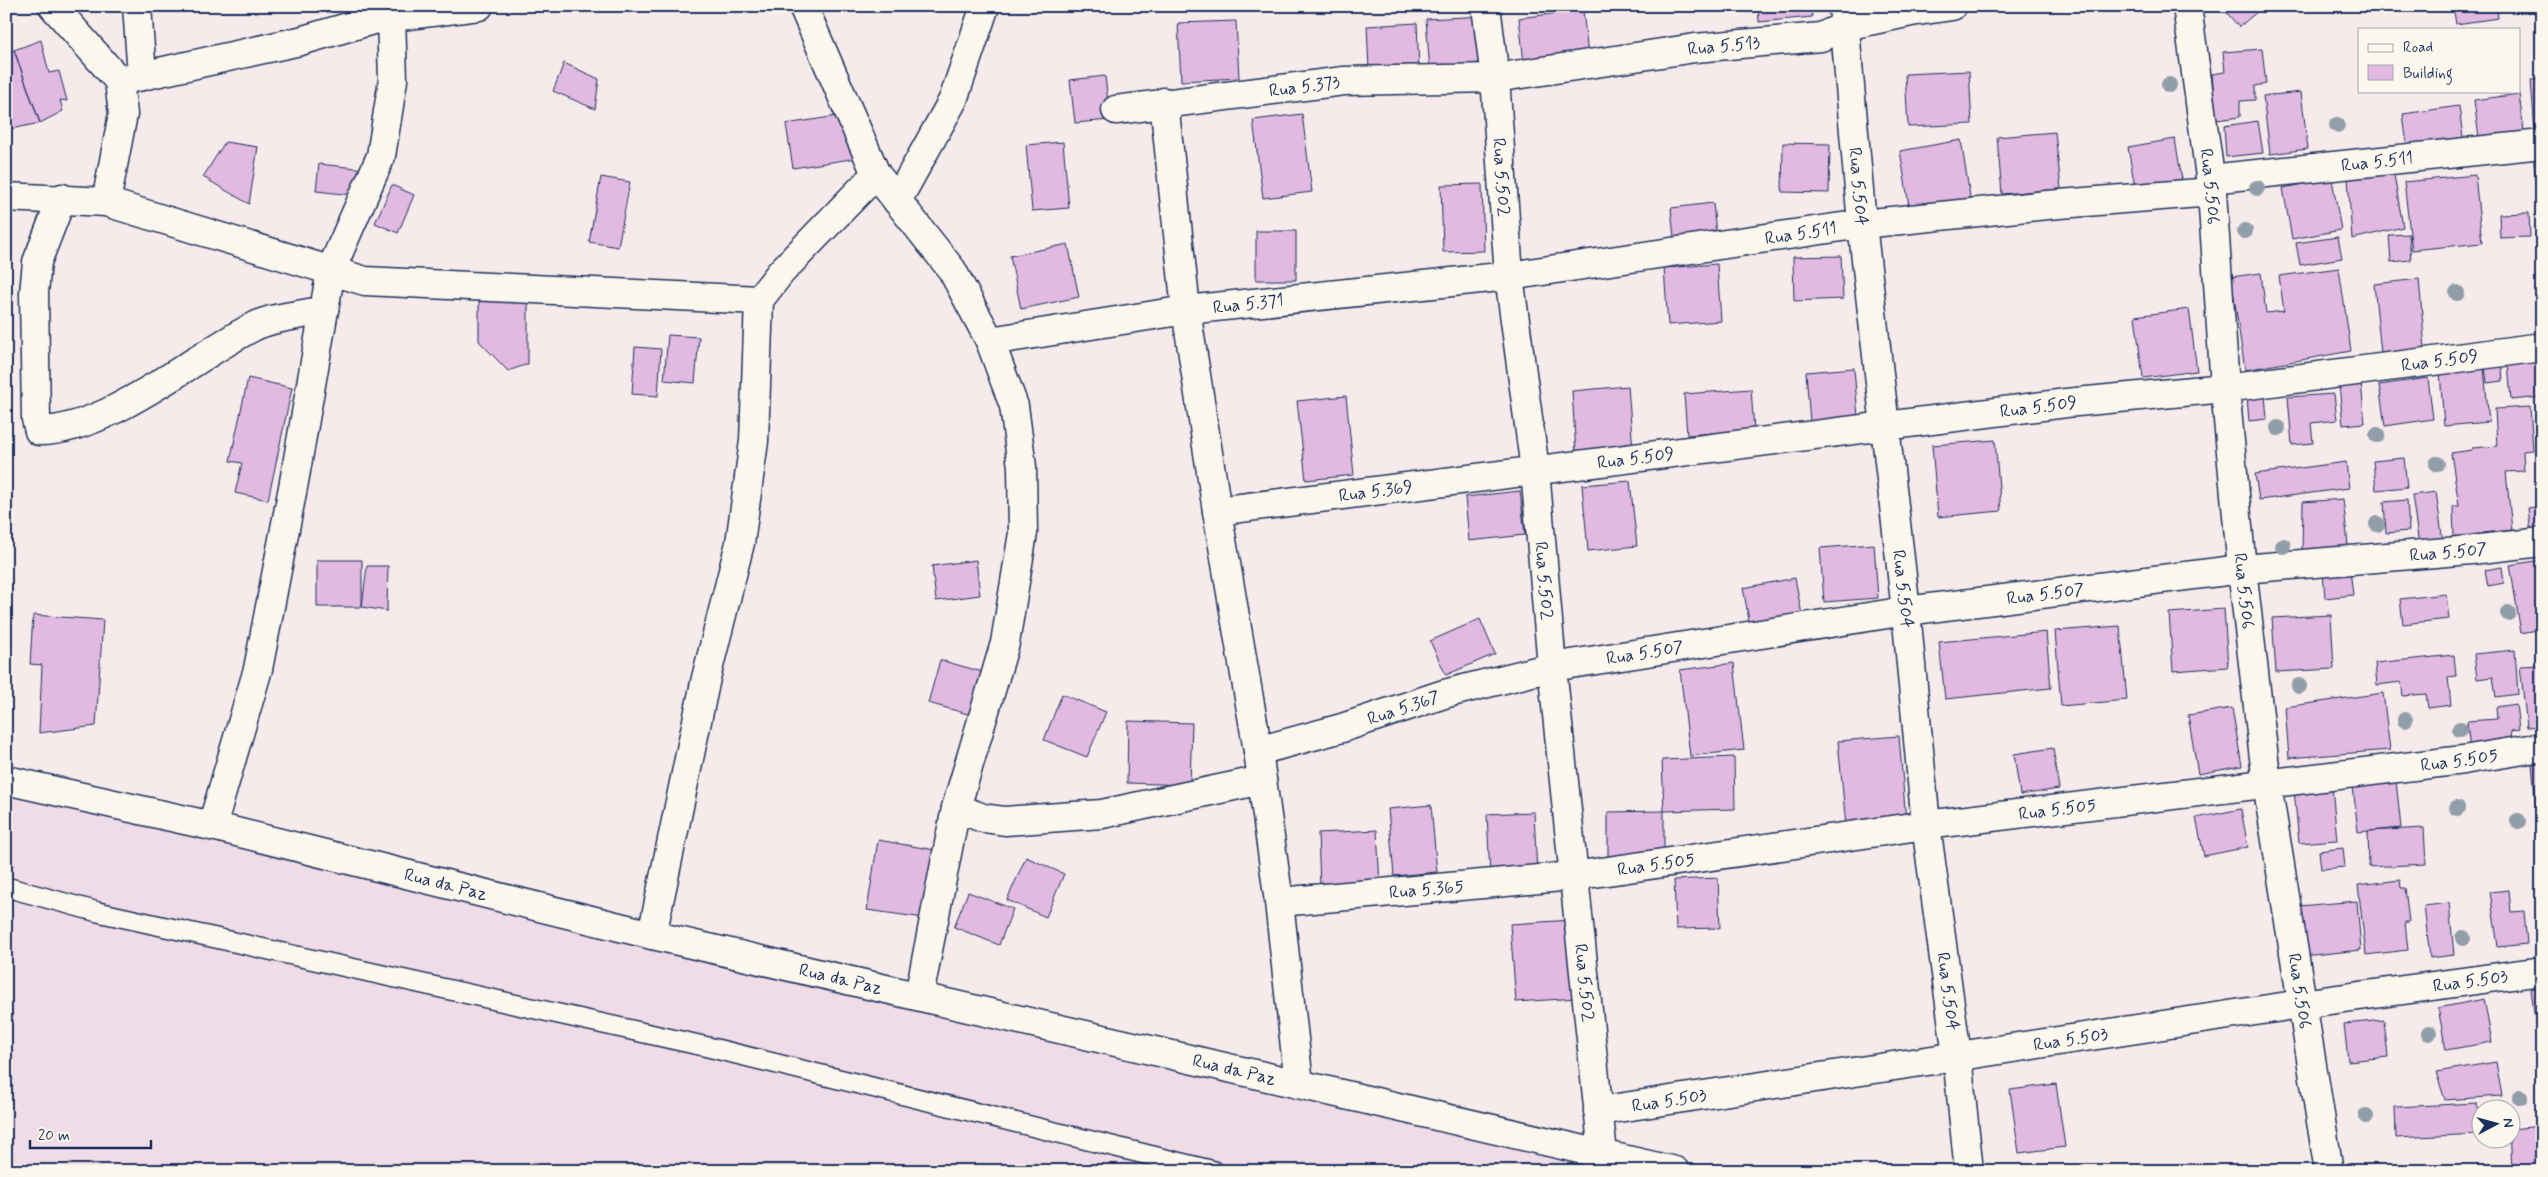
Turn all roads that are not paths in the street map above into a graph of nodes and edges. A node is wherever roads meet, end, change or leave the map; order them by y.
1 (52, 6) edge
2 (137, 6) edge
3 (479, 6) edge
4 (803, 6) edge
5 (985, 6) edge
6 (1486, 6) edge
7 (1952, 6) edge
8 (2187, 6) edge
9 (378, 14) edge
10 (1844, 16) edge
11 (131, 78) junction
12 (1495, 78) junction
13 (1164, 102) junction
14 (1116, 110) dead end
15 (2542, 144) edge
16 (876, 174) junction
17 (2211, 185) junction
18 (6, 197) edge
19 (62, 198) junction
20 (897, 201) junction
21 (106, 202) junction
22 (1862, 224) junction
23 (331, 270) junction
24 (1509, 276) junction
25 (759, 300) junction
26 (324, 310) junction
27 (1186, 310) junction
28 (990, 341) junction
29 (2542, 348) edge
30 (2225, 388) junction
31 (1884, 426) junction
32 (1535, 470) junction
33 (1217, 510) junction
34 (2542, 542) edge
35 (2242, 569) junction
36 (1906, 611) junction
37 (1552, 667) junction
38 (2542, 747) edge
39 (1258, 751) junction
40 (6, 780) edge
41 (1262, 780) junction
42 (2267, 784) junction
43 (956, 808) junction
44 (1926, 825) junction
45 (212, 826) junction
46 (1573, 876) junction
47 (6, 887) edge
48 (1279, 902) junction
49 (652, 935) junction
50 (2542, 971) edge
51 (919, 996) junction
52 (2301, 1004) junction
53 (1957, 1056) junction
54 (1299, 1084) junction
55 (1598, 1110) junction
56 (1603, 1154) junction
57 (1214, 1171) edge
58 (1675, 1171) edge
59 (1969, 1171) edge
60 (2329, 1171) edge

1 - 11 street
2 - 11 street
3 - 9 street
4 - 16 street
5 - 20 street
6 - 12 street, Rua 5.502
7 - 10 street, Rua 5.513
8 - 17 street, Rua 5.506
9 - 11 street
9 - 23 street
10 - 12 street, Rua 5.513
10 - 22 street, Rua 5.504
11 - 21 street
12 - 13 street, Rua 5.373
12 - 24 street, Rua 5.502
13 - 14 street, Rua 5.373
13 - 27 street
15 - 17 street, Rua 5.511
16 - 20 street
16 - 25 street
17 - 22 street, Rua 5.511
17 - 30 street, Rua 5.506
18 - 19 street
19 - 21 street
19 - 26 street
20 - 28 street
21 - 23 street
22 - 24 street, Rua 5.511
22 - 31 street, Rua 5.504
23 - 25 street
23 - 26 street
24 - 27 street, Rua 5.371
24 - 32 street, Rua 5.502
25 - 49 street
26 - 45 street
27 - 28 street, Rua 5.371
27 - 33 street
28 - 43 street
29 - 30 street, Rua 5.509
30 - 31 street, Rua 5.509
30 - 35 street, Rua 5.506
31 - 32 street, Rua 5.509
31 - 36 street, Rua 5.504
32 - 33 street, Rua 5.369
32 - 37 street, Rua 5.502
33 - 39 street
34 - 35 street, Rua 5.507
35 - 36 street, Rua 5.507
35 - 42 street, Rua 5.506
36 - 37 street, Rua 5.507
36 - 44 street, Rua 5.504
37 - 39 street, Rua 5.367
37 - 46 street, Rua 5.502
38 - 42 street, Rua 5.505
39 - 41 street
40 - 45 street, Rua da Paz
41 - 43 street
41 - 48 street
42 - 44 street, Rua 5.505
42 - 52 street, Rua 5.506
43 - 51 street
44 - 46 street, Rua 5.505
44 - 53 street, Rua 5.504
45 - 49 street, Rua da Paz
46 - 48 street, Rua 5.365
46 - 55 street, Rua 5.502
47 - 57 lane
48 - 54 street
49 - 51 street, Rua da Paz
50 - 52 street, Rua 5.503
51 - 54 street, Rua da Paz
52 - 53 street, Rua 5.503
52 - 60 street, Rua 5.506
53 - 55 street, Rua 5.503
53 - 59 street, Rua 5.504
54 - 56 street, Rua da Paz
55 - 56 street, Rua 5.502
56 - 58 street, Rua da Paz

